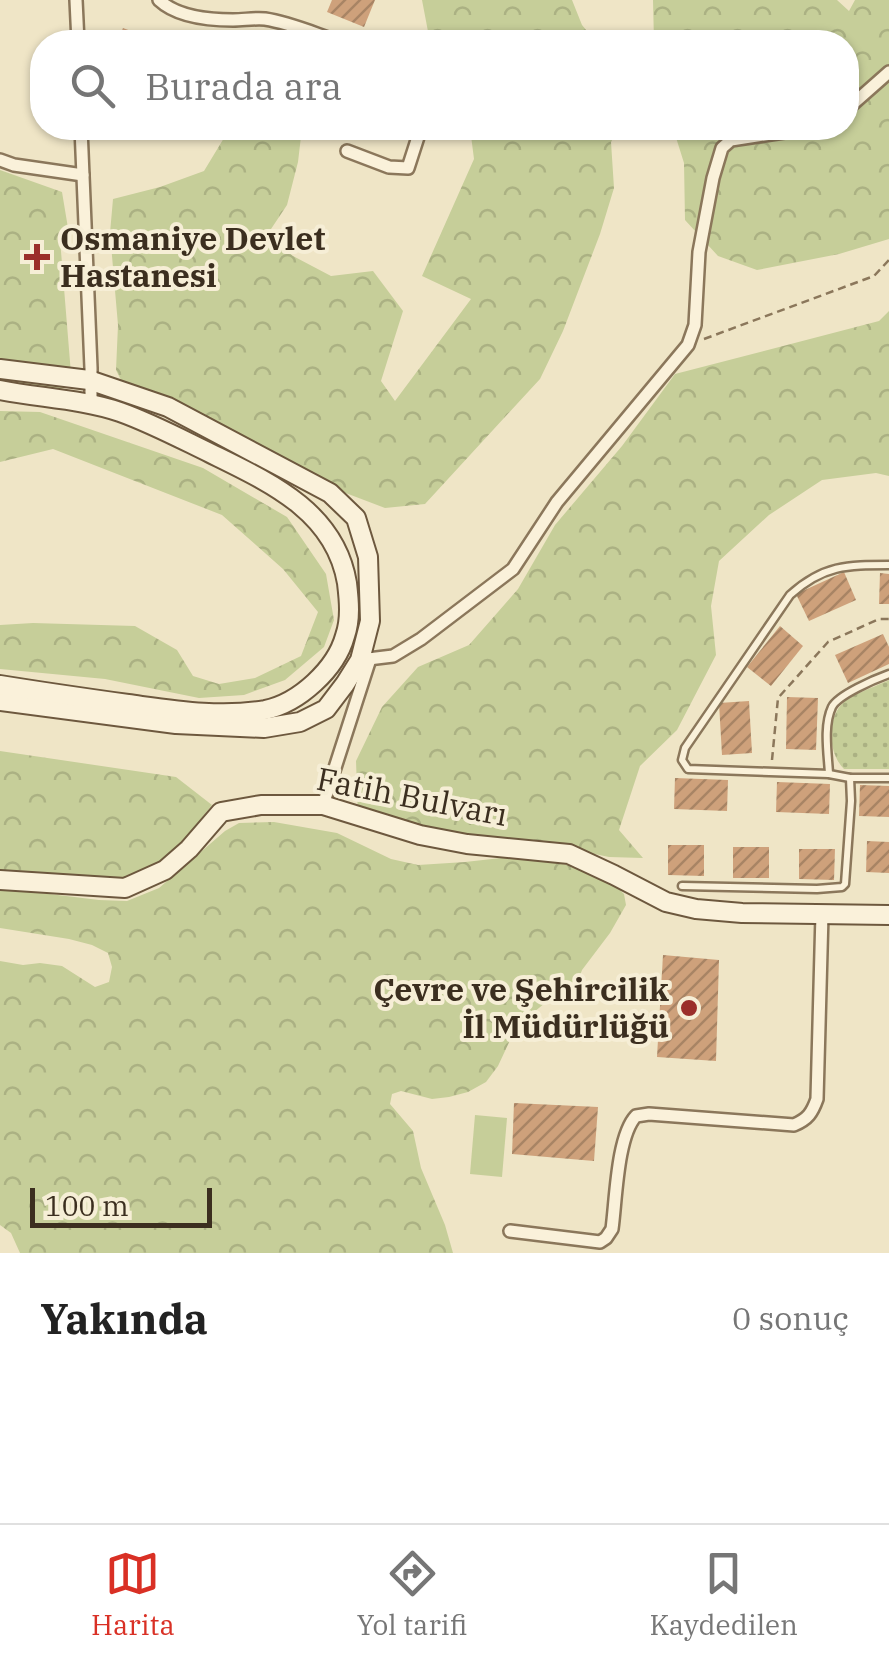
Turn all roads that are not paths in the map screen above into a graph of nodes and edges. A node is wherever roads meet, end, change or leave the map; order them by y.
1 (76, 0) edge
2 (159, 0) edge
3 (77, 30) edge
4 (305, 30) edge
5 (889, 72) edge
6 (859, 99) edge
7 (82, 140) edge
8 (417, 140) edge
9 (731, 140) edge
10 (348, 151) dead end
11 (0, 160) edge
12 (83, 175) junction
13 (0, 369) edge
14 (91, 381) junction
15 (0, 390) edge
16 (87, 404) junction
17 (889, 565) edge
18 (366, 659) junction
19 (889, 674) edge
20 (0, 685) edge
21 (0, 701) edge
22 (829, 774) junction
23 (850, 778) junction
24 (889, 778) edge
25 (323, 805) junction
26 (0, 880) edge
27 (682, 886) dead end
28 (822, 914) junction
29 (889, 915) edge
30 (510, 1231) dead end

1 - 3 street
2 - 4 street
5 - 6 street
7 - 12 street
8 - 10 street
9 - 18 street
11 - 12 street
12 - 14 street
13 - 14 street
14 - 16 street
14 - 18 street
15 - 16 street
16 - 20 street
17 - 22 lane
18 - 21 street
18 - 25 street
19 - 22 lane
22 - 23 lane
23 - 24 lane
23 - 27 lane
25 - 26 street, Fatih Bulvarı
25 - 28 street, Fatih Bulvarı
28 - 29 street, Fatih Bulvarı
28 - 30 street

